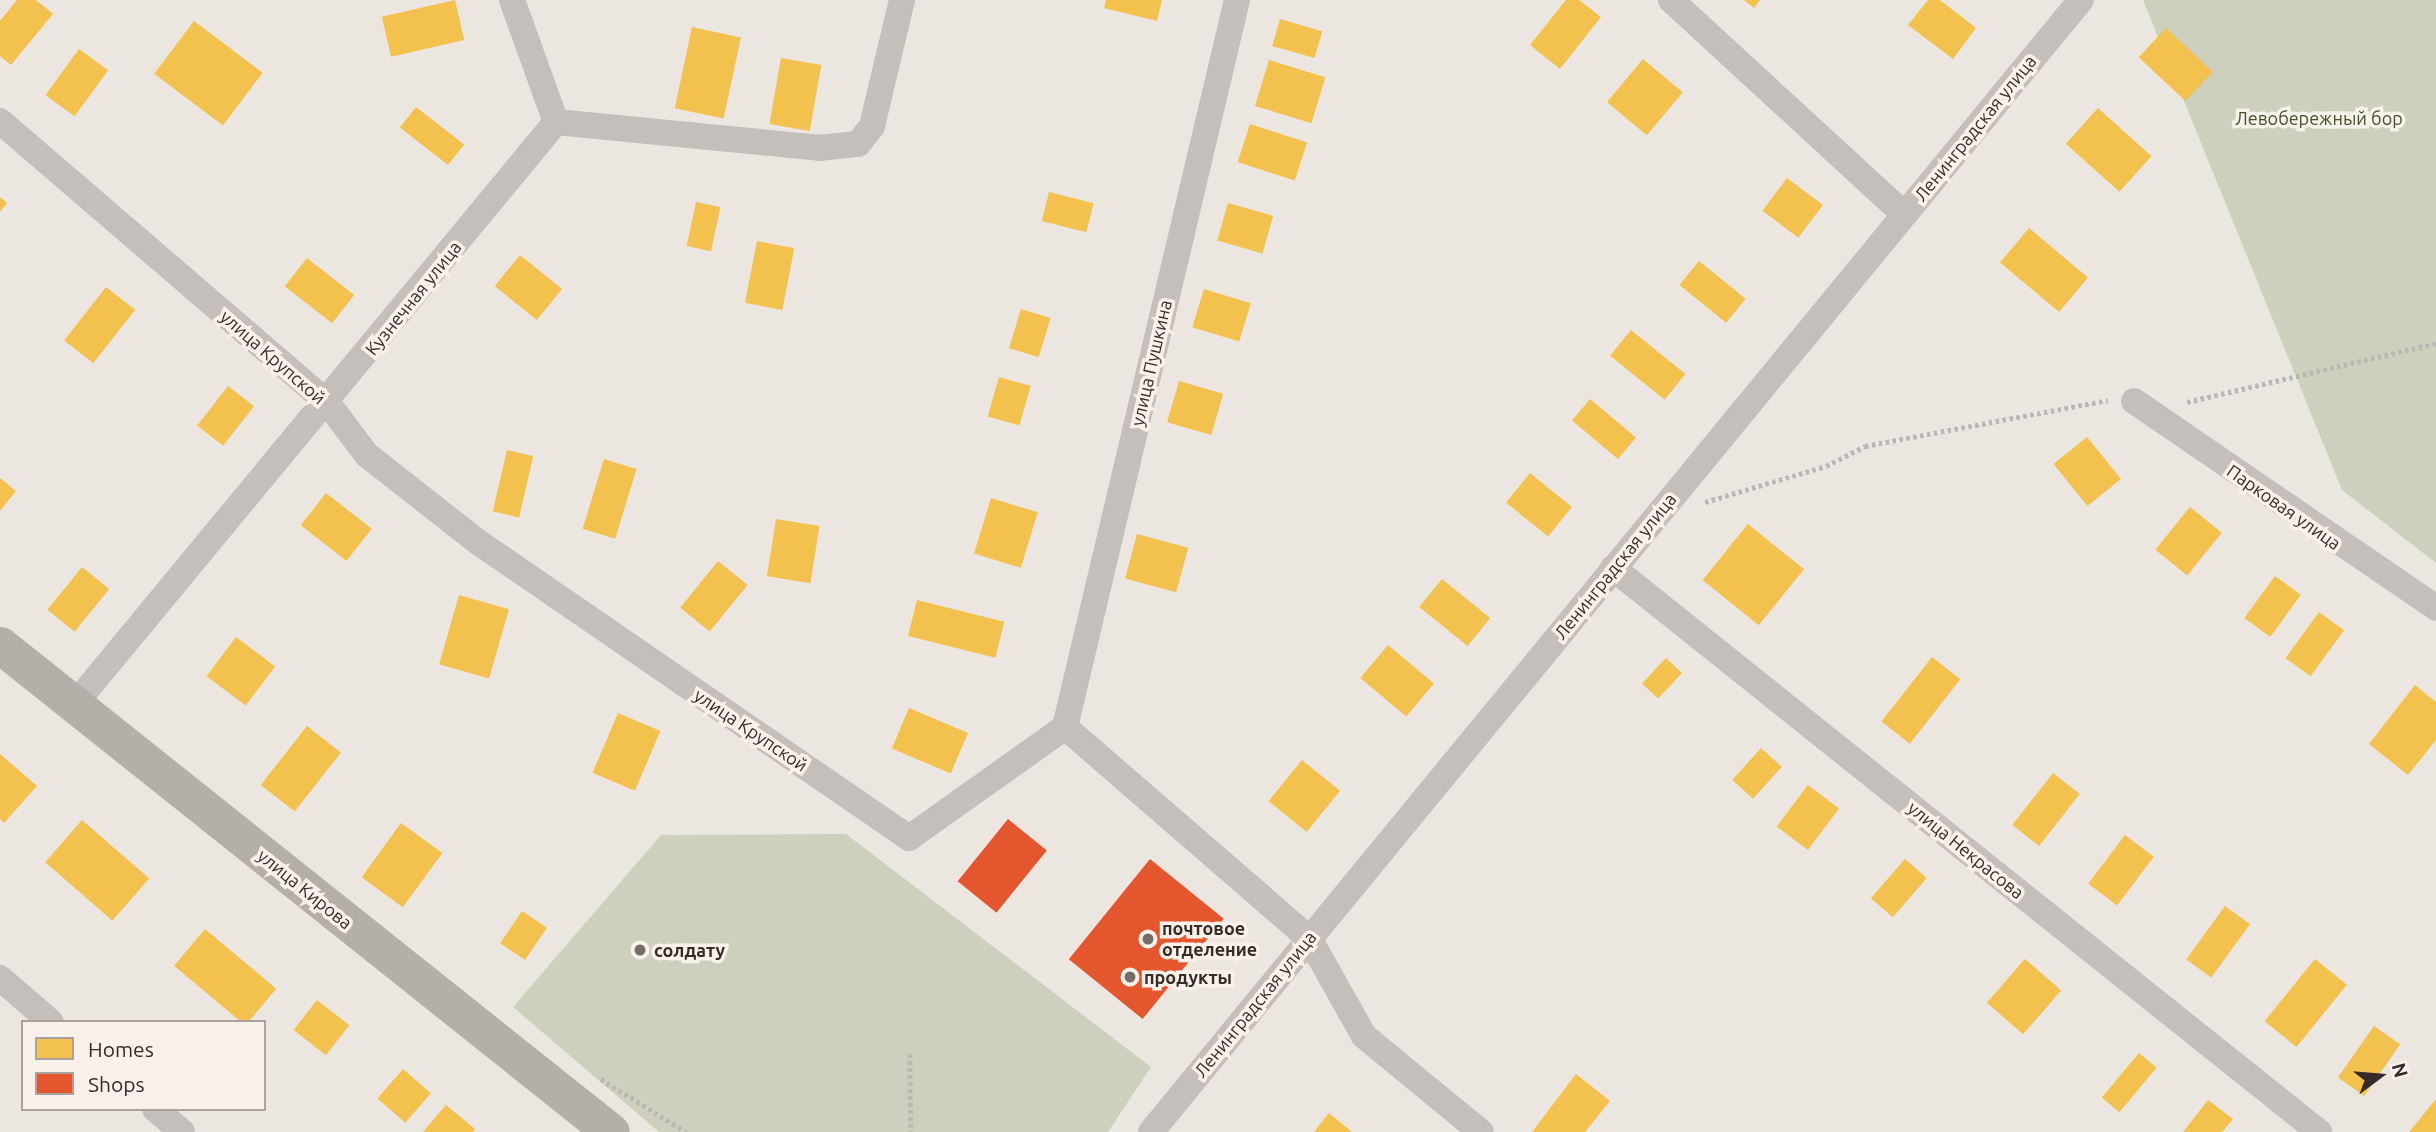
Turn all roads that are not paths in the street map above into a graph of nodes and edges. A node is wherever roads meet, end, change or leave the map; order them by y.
1 (512, 0) edge
2 (902, 0) edge
3 (1237, 0) edge
4 (1671, 0) edge
5 (2081, 0) edge
6 (0, 121) edge
7 (556, 122) junction
8 (1904, 214) junction
9 (2134, 401) road end
10 (327, 402) junction
11 (1613, 568) junction
12 (2436, 608) edge
13 (0, 645) edge
14 (74, 705) junction
15 (1065, 727) junction
16 (1310, 937) junction
17 (0, 978) edge
18 (49, 1020) edge
19 (157, 1111) edge
20 (182, 1132) edge
21 (611, 1132) edge
22 (1151, 1132) edge
23 (1481, 1132) edge
24 (2319, 1132) edge

1 - 7 street
2 - 7 street
3 - 15 street, улица Пушкина
4 - 8 street
5 - 8 street, Ленинградская улица
6 - 10 street, улица Крупской
7 - 10 street, Кузнечная улица
8 - 11 street, Ленинградская улица
9 - 12 street, Парковая улица
10 - 14 street, Кузнечная улица
10 - 15 street, улица Крупской
11 - 16 street, Ленинградская улица
11 - 24 street, улица Некрасова
13 - 14 street, улица Кирова
14 - 21 street, улица Кирова
15 - 16 street
16 - 22 street, Ленинградская улица
16 - 23 street
17 - 18 street
19 - 20 street

